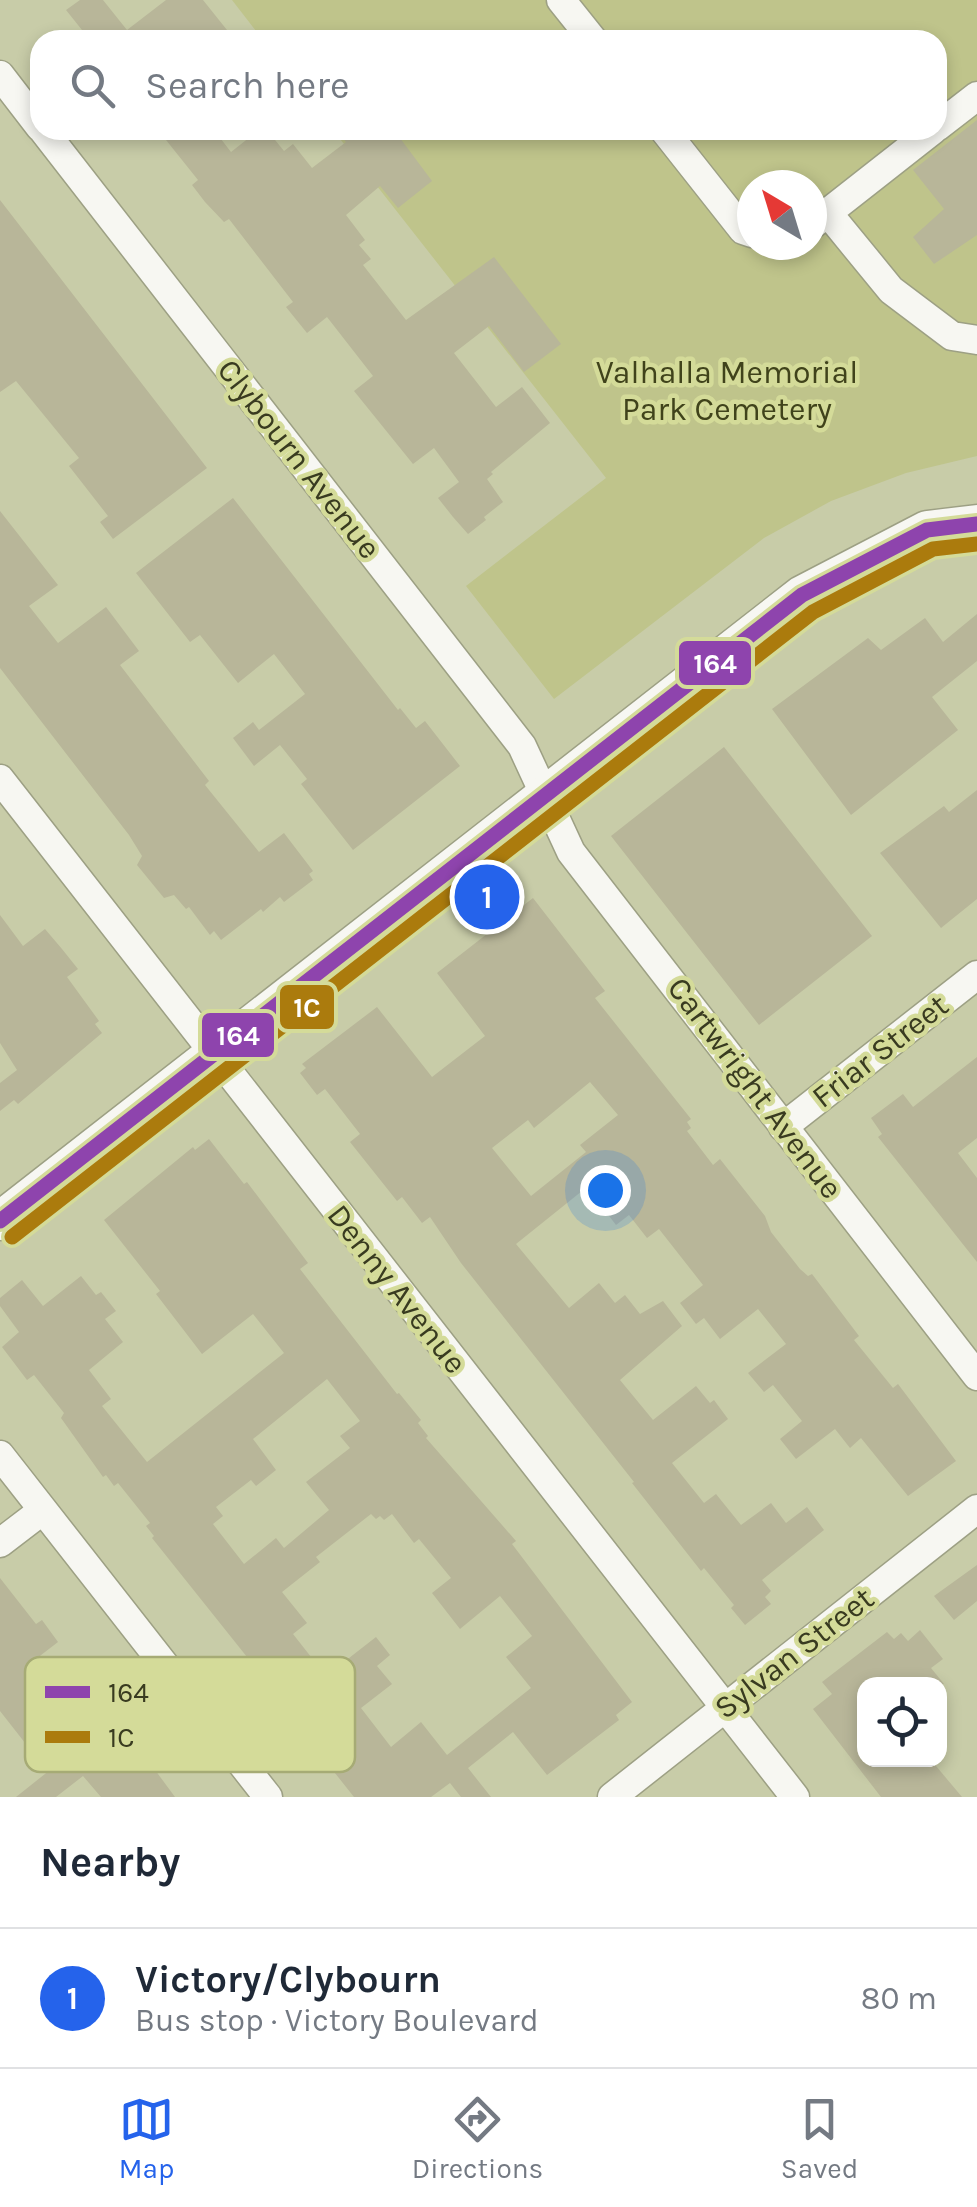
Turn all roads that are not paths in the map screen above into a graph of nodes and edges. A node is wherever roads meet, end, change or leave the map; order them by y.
1 (562, 0) edge
2 (585, 30) edge
3 (0, 75) edge
4 (977, 96) edge
5 (30, 114) edge
6 (947, 120) edge
7 (50, 140) edge
8 (672, 140) edge
9 (921, 140) edge
10 (827, 214) edge
11 (737, 222) edge
12 (827, 226) edge
13 (977, 340) edge
14 (977, 524) edge
15 (0, 779) edge
16 (543, 794) junction
17 (977, 975) edge
18 (213, 1054) junction
19 (783, 1127) junction
20 (0, 1221) edge
21 (977, 1376) edge
22 (0, 1454) edge
23 (977, 1509) edge
24 (43, 1510) junction
25 (0, 1543) edge
26 (158, 1657) edge
27 (726, 1708) junction
28 (248, 1772) edge
29 (268, 1797) edge
30 (612, 1797) edge
31 (795, 1797) edge

1 - 2 street
3 - 5 street, Clybourn Avenue
4 - 6 street
7 - 16 street, Clybourn Avenue
8 - 11 street
9 - 10 street
12 - 13 street
14 - 16 main road
15 - 18 street, Denny Avenue
16 - 18 main road
16 - 19 street, Cartwright Avenue
17 - 19 street, Friar Street
18 - 20 main road
18 - 27 street, Denny Avenue
19 - 21 street, Cartwright Avenue
22 - 24 street
23 - 27 street, Sylvan Street
24 - 25 street
24 - 26 street
27 - 30 street, Sylvan Street
27 - 31 street, Denny Avenue
28 - 29 street

